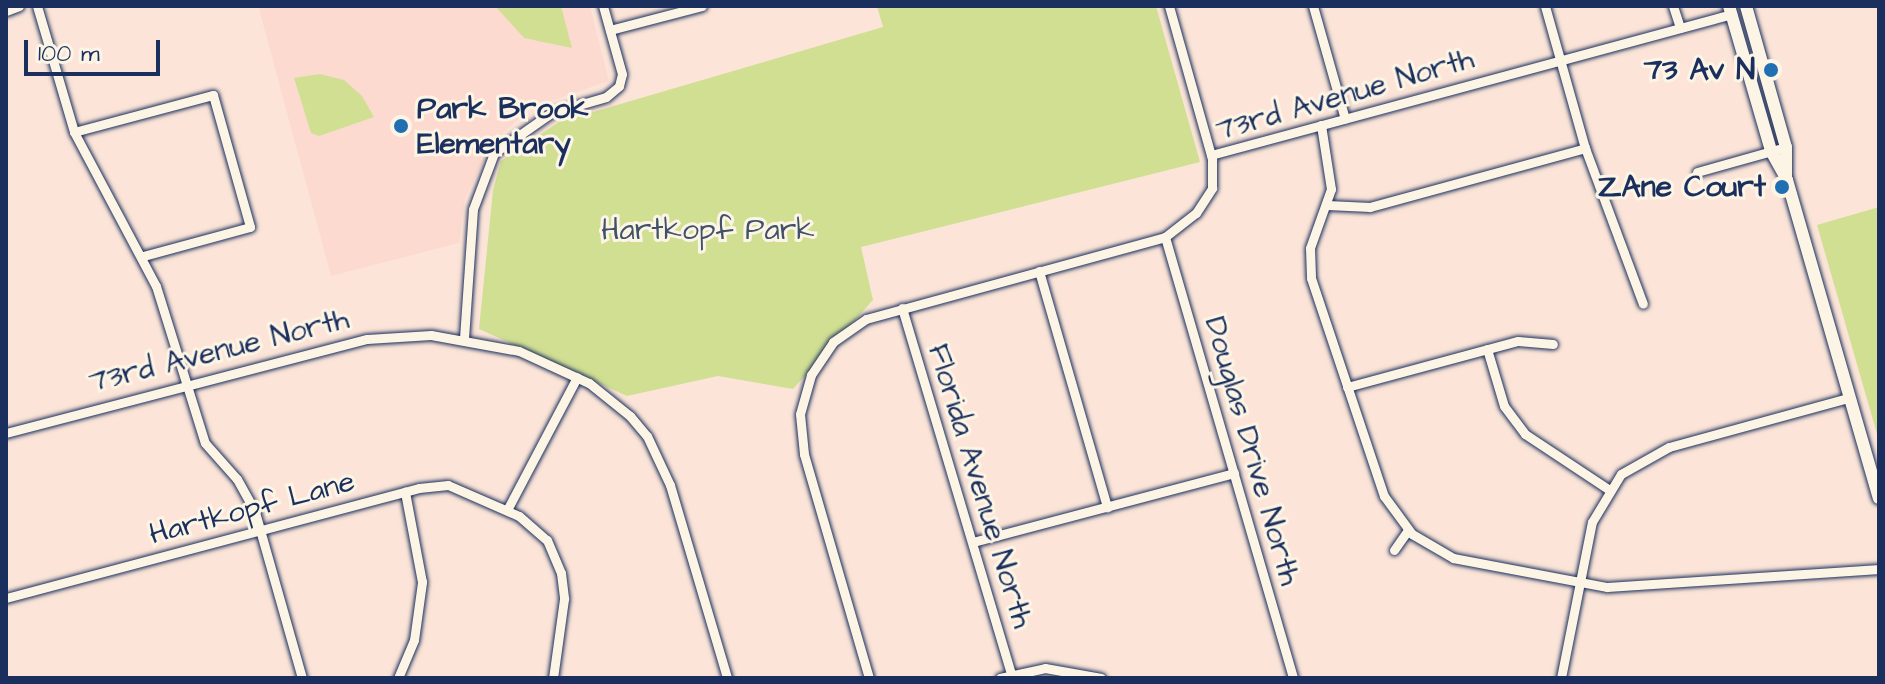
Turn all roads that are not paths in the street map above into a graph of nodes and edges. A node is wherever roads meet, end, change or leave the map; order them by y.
1 (19, 6) edge
2 (37, 6) edge
3 (603, 6) edge
4 (702, 6) edge
5 (1169, 6) edge
6 (1313, 6) edge
7 (1545, 6) edge
8 (1673, 6) edge
9 (1763, 6) edge
10 (1746, 8) edge
11 (1730, 10) edge
12 (6, 11) edge
13 (1680, 28) junction
14 (610, 30) junction
15 (1563, 60) junction
16 (1345, 119) junction
17 (1321, 125) junction
18 (74, 132) junction
19 (1786, 147) junction
20 (1585, 148) junction
21 (1771, 151) junction
22 (1211, 155) junction
23 (1697, 172) dead end
24 (1787, 180) junction
25 (1327, 205) junction
26 (1165, 237) junction
27 (143, 256) junction
28 (1039, 271) junction
29 (1643, 304) dead end
30 (902, 308) junction
31 (464, 338) junction
32 (1553, 344) dead end
33 (1487, 349) junction
34 (577, 377) junction
35 (186, 386) junction
36 (1347, 387) junction
37 (1848, 398) junction
38 (6, 433) edge
39 (1234, 473) junction
40 (1608, 489) junction
41 (405, 492) junction
42 (1879, 498) edge
43 (1107, 507) junction
44 (507, 510) junction
45 (260, 530) junction
46 (1408, 530) junction
47 (973, 542) junction
48 (1394, 550) dead end
49 (1879, 569) edge
50 (1580, 583) junction
51 (6, 598) edge
52 (1012, 676) edge
53 (302, 678) edge
54 (398, 678) edge
55 (553, 678) edge
56 (727, 678) edge
57 (869, 678) edge
58 (1000, 678) edge
59 (1101, 678) edge
60 (1293, 678) edge
61 (1561, 678) edge

1 - 12 street
2 - 18 street
3 - 14 street
4 - 14 street
5 - 22 street
6 - 16 street
7 - 15 street
8 - 13 street
9 - 10 street, 73rd Avenue North
10 - 11 street, 73rd Avenue North
10 - 19 street
11 - 13 street, 73rd Avenue North
11 - 21 street
13 - 15 street, 73rd Avenue North
14 - 31 street
15 - 16 street, 73rd Avenue North
15 - 20 street
16 - 17 street, 73rd Avenue North
17 - 22 street, 73rd Avenue North
17 - 25 street
18 - 27 street
18 - 27 street
19 - 21 street
19 - 24 street
20 - 25 street
20 - 29 street
21 - 23 street
21 - 24 street
22 - 26 street, 73rd Avenue North
24 - 37 street
25 - 36 street
26 - 28 street, 73rd Avenue North
26 - 39 street, Douglas Drive North
27 - 35 street
28 - 30 street, 73rd Avenue North
28 - 43 street
30 - 47 street, Florida Avenue North
30 - 57 street, 73rd Avenue North
31 - 34 street, 73rd Avenue North
31 - 35 street, 73rd Avenue North
32 - 33 street
33 - 36 street
33 - 40 street
34 - 44 street
34 - 56 street, 73rd Avenue North
35 - 38 street, 73rd Avenue North
35 - 45 street
36 - 46 street
37 - 40 street
37 - 42 street
39 - 43 street
39 - 60 street, Douglas Drive North
40 - 50 street
41 - 44 street, Hartkopf Lane
41 - 45 street, Hartkopf Lane
41 - 54 street
43 - 47 street
44 - 55 street, Hartkopf Lane
45 - 51 street, Hartkopf Lane
45 - 53 street
46 - 48 street
46 - 50 street
47 - 52 street, Florida Avenue North
49 - 50 street
50 - 61 street
52 - 58 street
52 - 59 street

